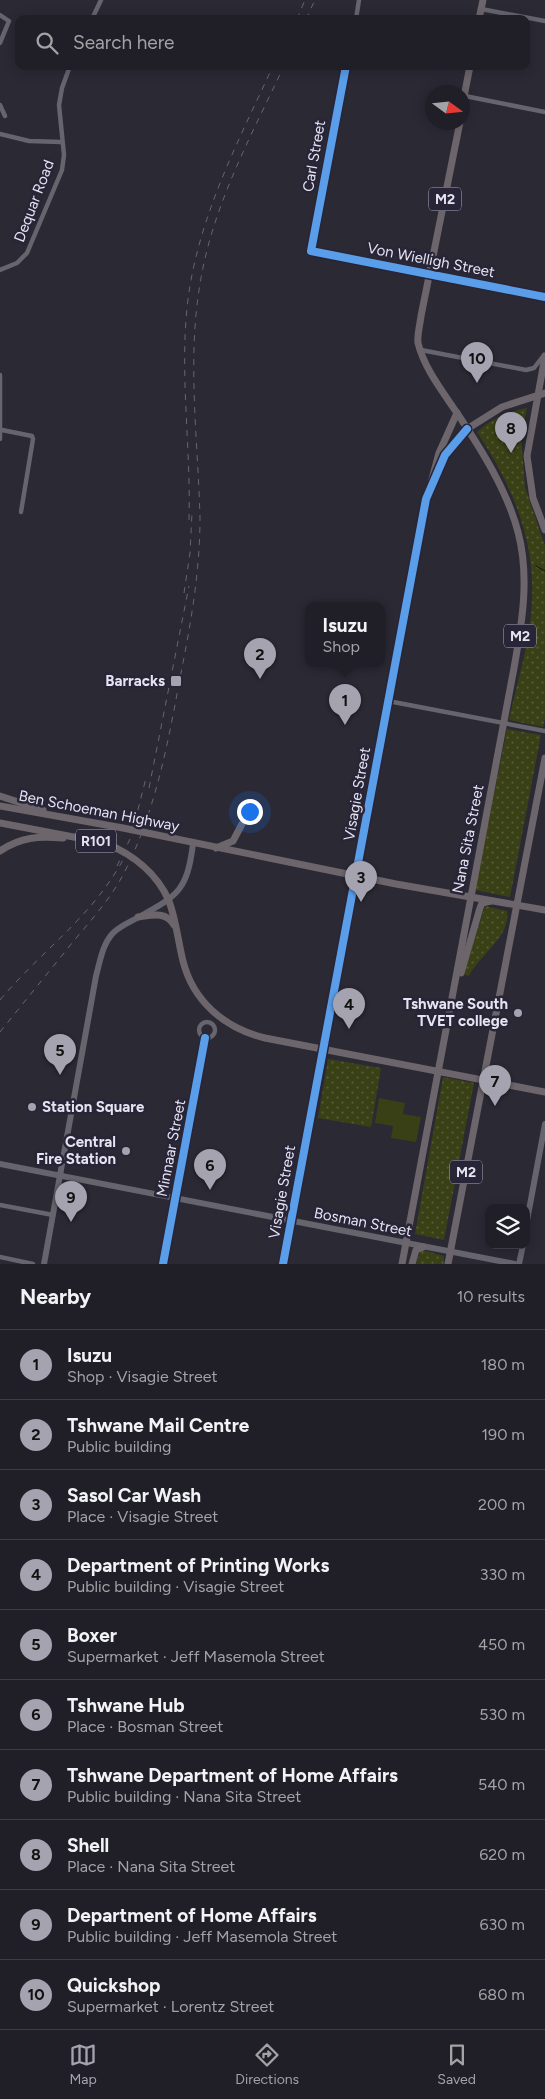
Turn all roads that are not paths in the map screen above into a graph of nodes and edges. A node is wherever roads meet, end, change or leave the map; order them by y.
1 (100, 0) edge
2 (359, 0) edge
3 (483, 0) edge
4 (481, 9) junction
5 (0, 15) edge
6 (94, 15) edge
7 (357, 15) edge
8 (480, 15) edge
9 (513, 15) edge
10 (530, 18) edge
11 (545, 21) edge
12 (0, 43) edge
13 (69, 70) edge
14 (345, 70) edge
15 (469, 70) edge
16 (466, 85) edge
17 (470, 97) edge
18 (0, 105) edge
19 (545, 112) edge
20 (5, 116) dead end
21 (458, 130) edge
22 (0, 134) edge
23 (61, 142) junction
24 (311, 251) joint
25 (0, 270) edge
26 (431, 275) junction
27 (545, 296) edge
28 (421, 350) junction
29 (545, 355) edge
30 (0, 375) edge
31 (542, 393) edge
32 (458, 413) junction
33 (467, 429) junction
34 (2, 430) junction
35 (0, 439) edge
36 (431, 483) junction
37 (534, 498) junction
38 (21, 512) dead end
39 (545, 520) edge
40 (545, 530) edge
41 (388, 701) junction
42 (504, 724) junction
43 (545, 731) edge
44 (545, 758) edge
45 (0, 796) edge
46 (0, 806) edge
47 (63, 817) junction
48 (0, 823) edge
49 (242, 824) dead end
50 (105, 843) junction
51 (193, 844) junction
52 (215, 848) junction
53 (0, 851) edge
54 (356, 876) junction
55 (471, 897) junction
56 (168, 900) junction
57 (493, 900) junction
58 (517, 905) junction
59 (545, 910) edge
60 (138, 917) junction
61 (176, 930) junction
62 (452, 997) junction
63 (205, 1038) dead end
64 (322, 1049) junction
65 (439, 1070) junction
66 (484, 1080) junction
67 (545, 1092) edge
68 (545, 1124) edge
69 (0, 1164) edge
70 (61, 1175) junction
71 (175, 1197) junction
72 (0, 1205) edge
73 (530, 1205) edge
74 (53, 1215) junction
75 (292, 1221) junction
76 (406, 1244) junction
77 (423, 1247) junction
78 (522, 1249) edge
79 (451, 1252) junction
80 (0, 1257) edge
81 (33, 1264) edge
82 (44, 1264) edge
83 (163, 1264) edge
84 (283, 1264) edge
85 (402, 1264) edge
86 (412, 1264) edge
87 (448, 1264) edge
88 (515, 1264) edge
89 (519, 1264) edge

1 - 6 street
2 - 7 street
3 - 4 main road
4 - 8 main road
4 - 9 street
5 - 12 street
10 - 11 street
13 - 23 street, Dequar Road
14 - 24 street, Carl Street
15 - 16 main road
17 - 19 street
18 - 20 street
21 - 26 main road, M2
22 - 23 street
23 - 25 street, Dequar Road
24 - 26 street, Von Wielligh Street
26 - 27 street, Von Wielligh Street
26 - 28 main road, M2
28 - 29 street
28 - 32 main road, M2
29 - 31 main road
30 - 34 street
31 - 33 main road
31 - 37 main road
32 - 33 main road, M2
32 - 36 main road
33 - 36 street, Visagie Street
33 - 42 main road, Nana Sita Street / M2
34 - 35 street
34 - 38 street
36 - 41 street, Visagie Street
37 - 39 street
37 - 40 main road
41 - 42 street
41 - 54 street, Visagie Street
42 - 43 street
42 - 55 main road, Nana Sita Street / M2
44 - 58 main road, M2
45 - 47 main road
46 - 47 main road, Ben Schoeman Highway / R101
47 - 51 main road, Ben Schoeman Highway / R101
48 - 50 main road, Ben Schoeman Highway / R101
49 - 52 main road
50 - 53 main road
50 - 56 main road, Ben Schoeman Highway / R101
51 - 52 main road, R101
51 - 56 street
52 - 54 main road, R101
54 - 55 main road, R101
54 - 64 street, Visagie Street
55 - 57 main road, R101
55 - 62 main road, Nana Sita Street / M2
56 - 60 street
56 - 61 main road, R101
57 - 58 main road, R101
57 - 62 main road
58 - 59 main road, R101
58 - 66 main road, M2
60 - 61 main road
60 - 70 street
61 - 64 main road, R101
62 - 65 main road, Nana Sita Street / M2
63 - 71 street, Minnaar Street
64 - 65 main road, R101
64 - 75 street, Visagie Street
65 - 66 main road, R101
65 - 76 main road, Nana Sita Street / M2
66 - 67 main road, R101
66 - 79 main road, M2
68 - 73 street
69 - 70 street, Bosman Street
70 - 71 street, Bosman Street
70 - 74 street
71 - 75 street, Bosman Street
71 - 83 street, Minnaar Street
72 - 74 street
74 - 82 street
75 - 76 street, Bosman Street
75 - 84 street, Visagie Street
76 - 77 street, Bosman Street
76 - 85 main road, Nana Sita Street / M2
77 - 79 street, Bosman Street
77 - 86 main road
78 - 89 street
79 - 87 main road, M2
79 - 88 street, Bosman Street
80 - 81 street

